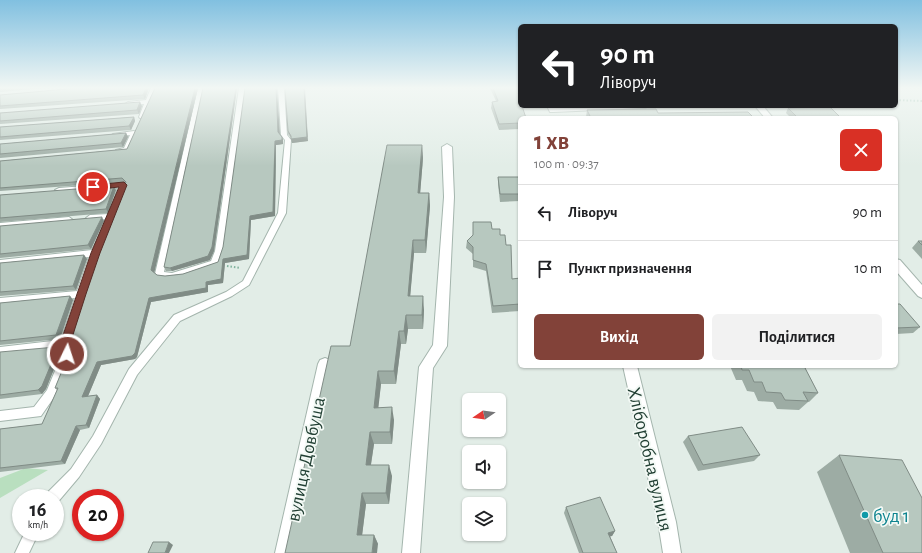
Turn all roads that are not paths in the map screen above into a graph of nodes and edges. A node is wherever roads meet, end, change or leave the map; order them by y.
1 (142, 114) edge
2 (195, 114) edge
3 (238, 114) edge
4 (283, 114) edge
5 (137, 124) junction
6 (110, 135) edge
7 (447, 148) dead end
8 (111, 151) edge
9 (54, 191) edge
10 (112, 216) junction
11 (0, 226) edge
12 (95, 253) junction
13 (0, 262) edge
14 (898, 265) edge
15 (922, 293) edge
16 (81, 294) junction
17 (0, 302) edge
18 (65, 344) junction
19 (0, 351) edge
20 (325, 364) edge
21 (630, 368) edge
22 (0, 416) edge
23 (60, 489) edge
24 (28, 541) edge
25 (22, 553) edge
26 (284, 553) edge
27 (412, 553) edge
28 (672, 553) edge

1 - 5 lane
2 - 3 lane
4 - 23 lane
5 - 6 lane
5 - 8 lane
7 - 27 street
9 - 10 lane
10 - 11 lane
10 - 12 lane
12 - 13 lane
12 - 16 lane
14 - 15 street
16 - 17 lane
16 - 18 lane
18 - 19 lane
18 - 22 lane
20 - 26 street, вулиця Довбуша
21 - 28 street, Хліборобна вулиця
24 - 25 lane

